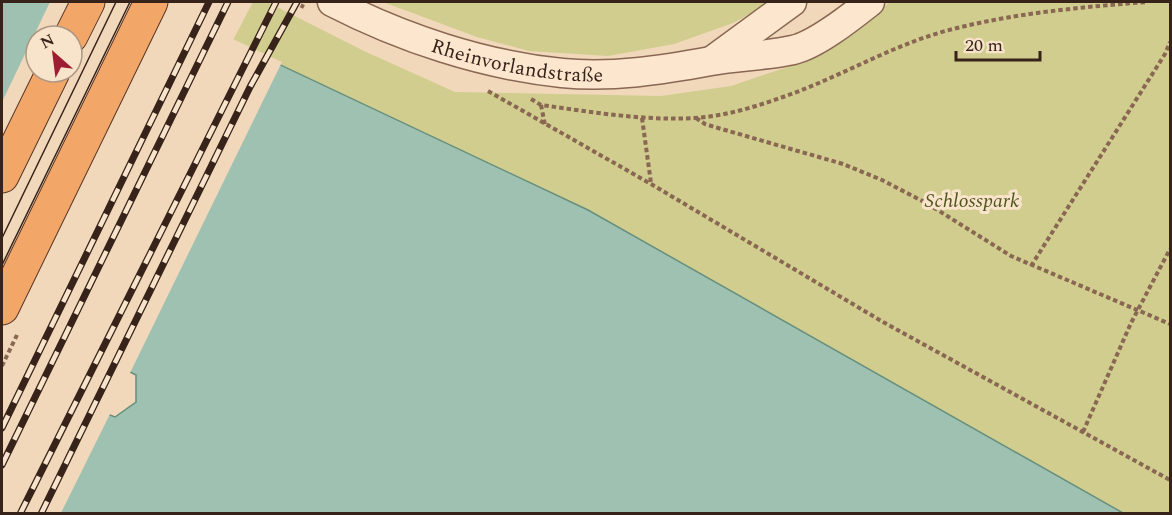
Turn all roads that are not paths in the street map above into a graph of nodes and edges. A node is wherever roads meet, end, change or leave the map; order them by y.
1 (88, 2) edge
2 (151, 2) edge
3 (332, 2) edge
4 (792, 2) edge
5 (870, 2) edge
6 (77, 24) edge
7 (712, 60) junction
8 (47, 84) edge
9 (2, 177) edge
10 (2, 308) edge

1 - 6 highway
2 - 10 highway
3 - 7 street, Rheinvorlandstraße
4 - 7 street, Rheinvorlandstraße
5 - 7 street, Rheinvorlandstraße
8 - 9 highway

